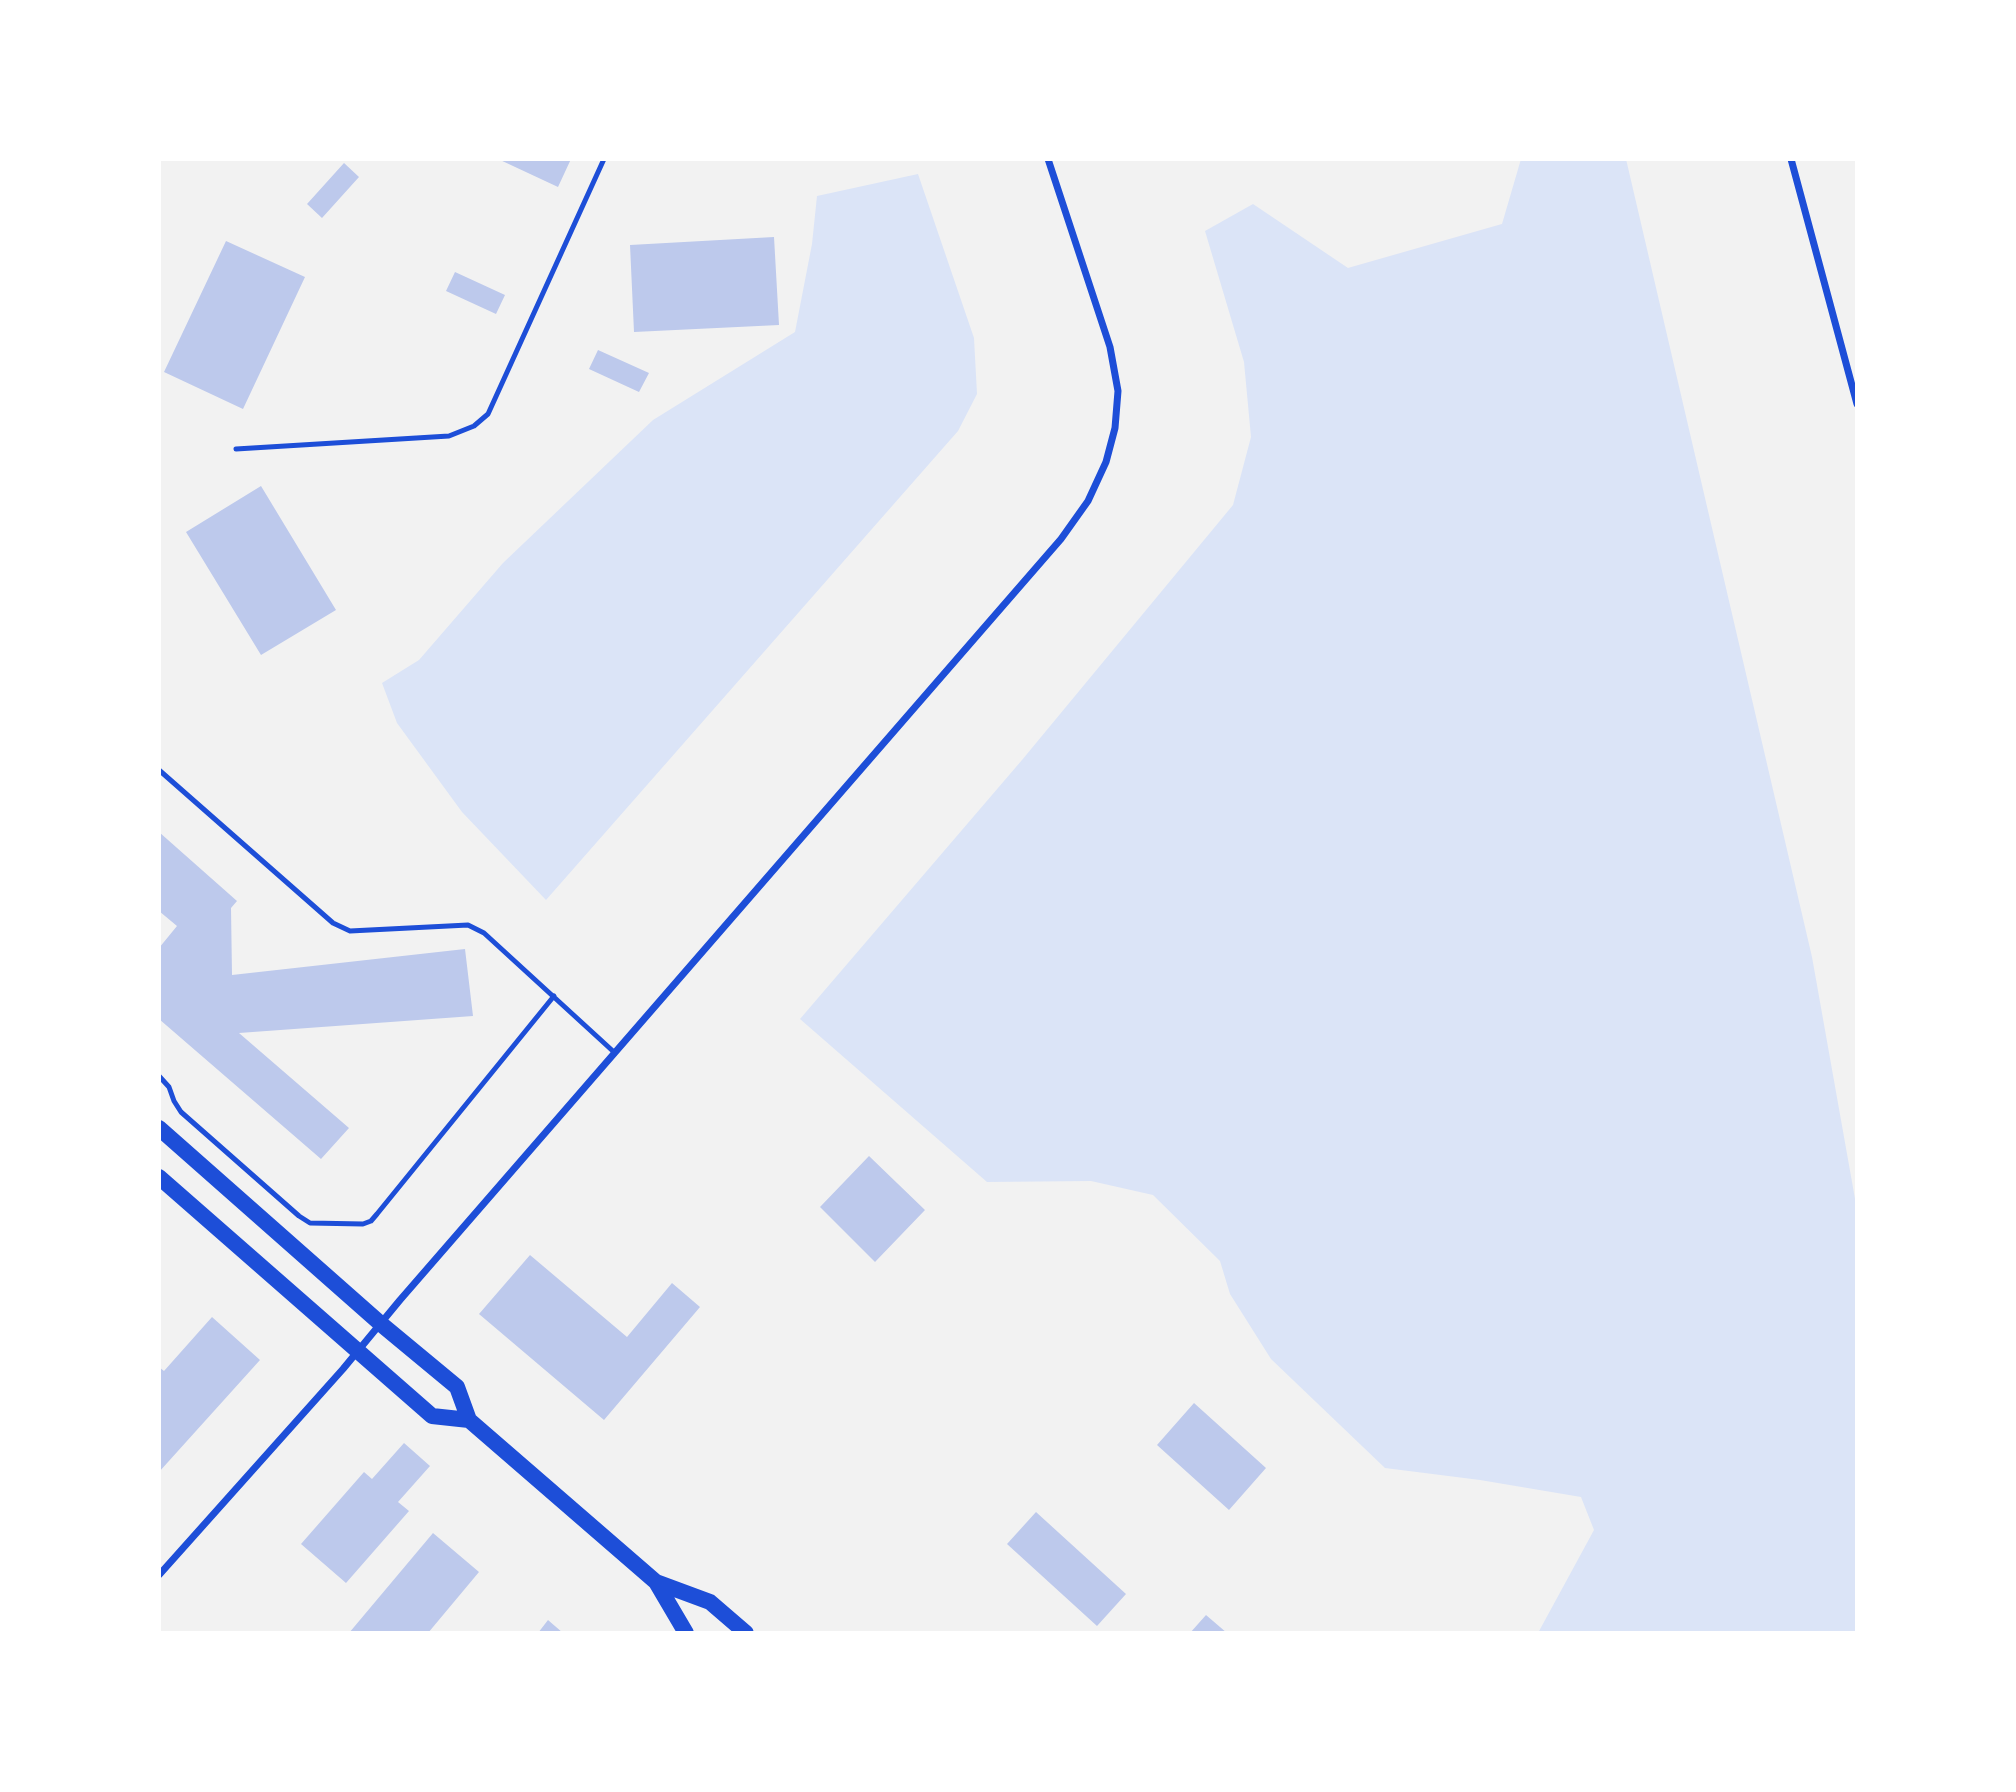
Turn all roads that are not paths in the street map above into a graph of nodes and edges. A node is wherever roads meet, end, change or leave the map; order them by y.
1 (604, 159) edge
2 (1048, 159) edge
3 (1791, 159) edge
4 (1857, 404) edge
5 (236, 449) dead end
6 (159, 770) edge
7 (554, 996) junction
8 (615, 1052) junction
9 (159, 1076) edge
10 (159, 1128) edge
11 (159, 1177) edge
12 (381, 1324) junction
13 (358, 1352) junction
14 (469, 1420) junction
15 (159, 1575) edge
16 (656, 1582) junction
17 (686, 1633) edge
18 (746, 1633) edge

1 - 5 lane
2 - 8 street
3 - 4 street
6 - 7 lane
7 - 8 lane
7 - 9 lane
8 - 12 street
10 - 12 main road
11 - 13 main road
12 - 13 street
12 - 14 main road
13 - 14 main road
13 - 15 street
14 - 16 main road
16 - 17 main road
16 - 18 main road

